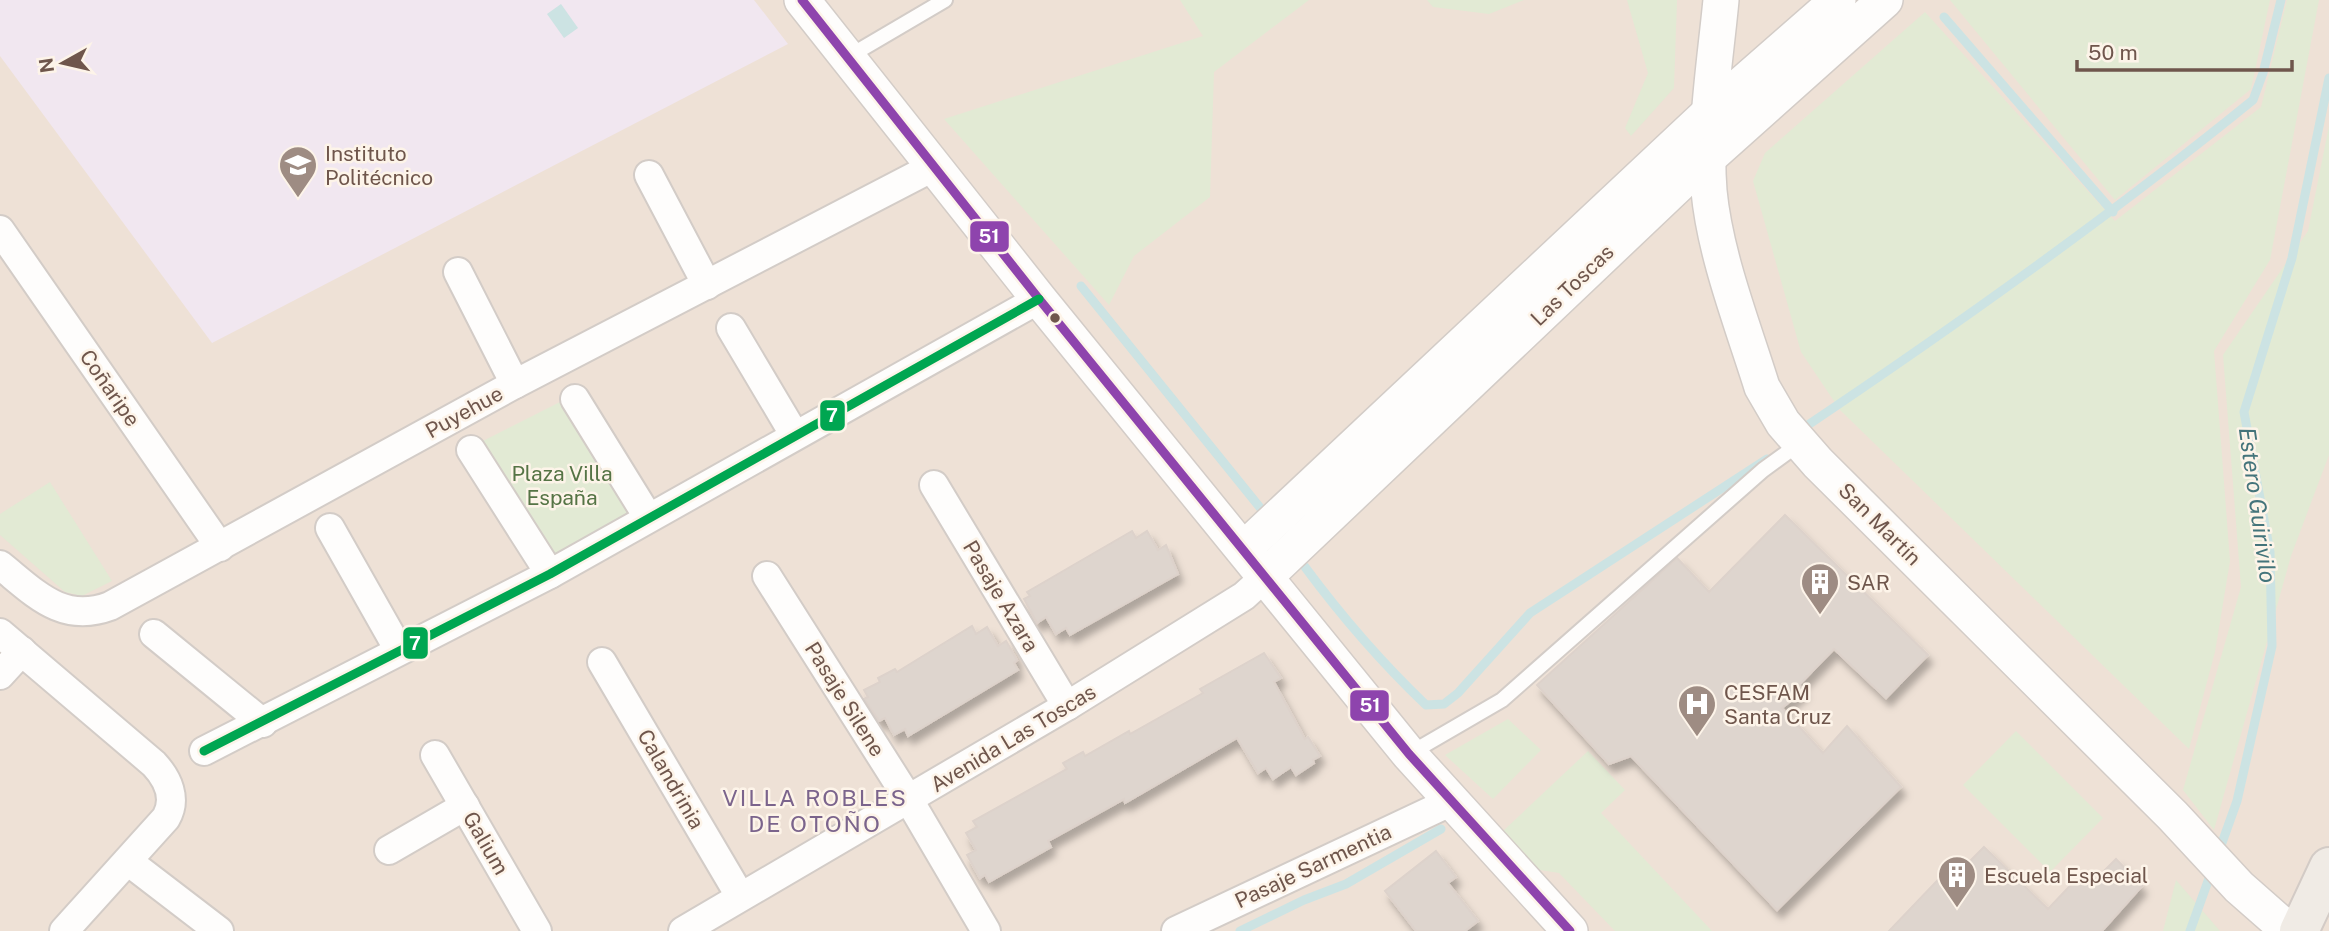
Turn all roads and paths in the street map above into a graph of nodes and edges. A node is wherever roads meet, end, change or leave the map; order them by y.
1 (802, 0) edge
2 (945, 0) edge
3 (1721, 0) edge
4 (1838, 0) edge
5 (1885, 0) edge
6 (848, 57) junction
7 (1710, 112) junction
8 (1708, 157) junction
9 (933, 167) junction
10 (649, 175) dead end
11 (0, 230) edge
12 (458, 272) dead end
13 (707, 285) junction
14 (1039, 299) junction
15 (731, 328) dead end
16 (515, 384) junction
17 (575, 399) dead end
18 (794, 434) junction
19 (1800, 443) junction
20 (471, 450) dead end
21 (934, 485) dead end
22 (648, 517) junction
23 (330, 528) dead end
24 (220, 547) junction
25 (1244, 549) junction
26 (0, 565) edge
27 (550, 574) junction
28 (767, 576) dead end
29 (1265, 577) junction
30 (0, 633) edge
31 (154, 635) dead end
32 (399, 650) junction
33 (22, 651) junction
34 (603, 662) dead end
35 (0, 676) edge
36 (1067, 706) junction
37 (262, 723) junction
38 (204, 751) dead end
39 (1409, 754) junction
40 (435, 755) dead end
41 (909, 800) junction
42 (1450, 802) junction
43 (465, 806) junction
44 (388, 850) dead end
45 (128, 862) junction
46 (2329, 867) edge
47 (740, 896) junction
48 (64, 931) edge
49 (219, 931) edge
50 (537, 931) edge
51 (683, 931) edge
52 (986, 931) edge
53 (1176, 931) edge
54 (1570, 931) edge
55 (2289, 931) edge
56 (2300, 931) edge

1 - 6 street
2 - 6 lane
3 - 7 street, San Martín
4 - 7 street, Las Toscas
5 - 8 street, Las Toscas
6 - 9 street
7 - 8 street, San Martín
7 - 25 street, Las Toscas
8 - 19 street, San Martín
8 - 29 street, Las Toscas
9 - 13 street, Puyehue
9 - 14 street
10 - 13 street
11 - 24 street, Coñaripe
12 - 16 street
13 - 16 street, Puyehue
14 - 18 street
14 - 25 street
15 - 18 street
16 - 24 street, Puyehue
17 - 22 street
18 - 22 street
19 - 39 lane
19 - 55 street, San Martín
20 - 27 street
21 - 36 street, Pasaje Azara
22 - 27 street
23 - 32 street
24 - 26 street, Puyehue
25 - 29 street
27 - 32 street
28 - 41 street, Pasaje Silene
29 - 36 street, Avenida Las Toscas
29 - 39 street
30 - 33 street
31 - 37 street
32 - 37 street
33 - 35 street
33 - 45 street
34 - 47 street, Calandrinia
36 - 41 street, Avenida Las Toscas
37 - 38 street
39 - 42 street
40 - 43 street, Galium
41 - 47 street, Avenida Las Toscas
41 - 52 street, Pasaje Silene
42 - 53 street, Pasaje Sarmentia
42 - 54 street
43 - 44 street
43 - 50 street, Galium
45 - 48 street
45 - 49 street
46 - 56 main road
47 - 51 street, Avenida Las Toscas

